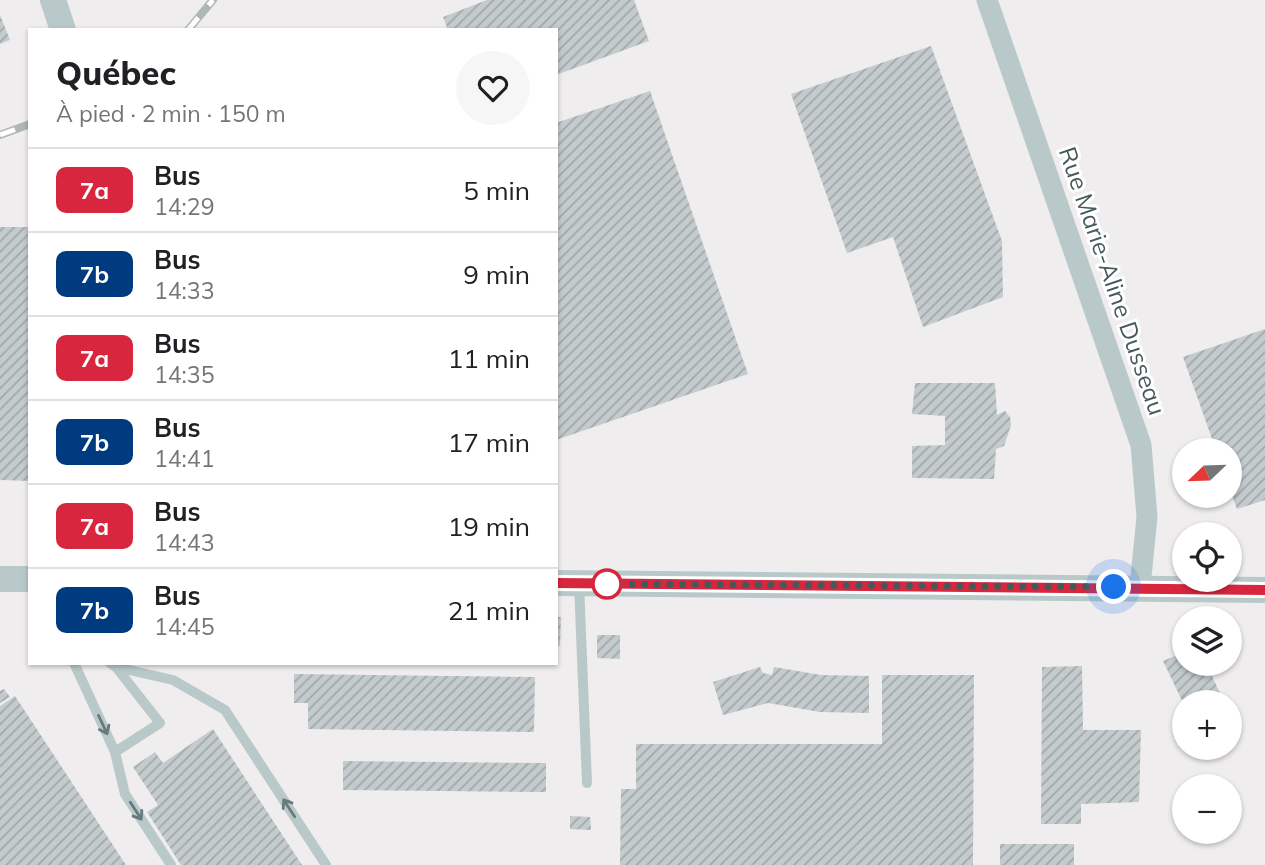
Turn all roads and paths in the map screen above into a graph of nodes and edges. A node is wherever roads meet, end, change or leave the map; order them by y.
1 (53, 0) edge
2 (987, 0) edge
3 (62, 28) edge
4 (0, 579) edge
5 (28, 579) edge
6 (568, 583) edge
7 (1140, 587) junction
8 (1265, 590) edge
9 (75, 665) edge
10 (113, 665) edge
11 (115, 752) junction
12 (587, 783) dead end
13 (171, 865) edge
14 (326, 865) edge

1 - 3 street
2 - 7 street, Rue Marie-Aline Dusseau
4 - 5 street
6 - 7 street
6 - 12 lane
7 - 8 street
9 -> 11 lane
10 - 11 lane
14 -> 10 lane
11 -> 13 lane

